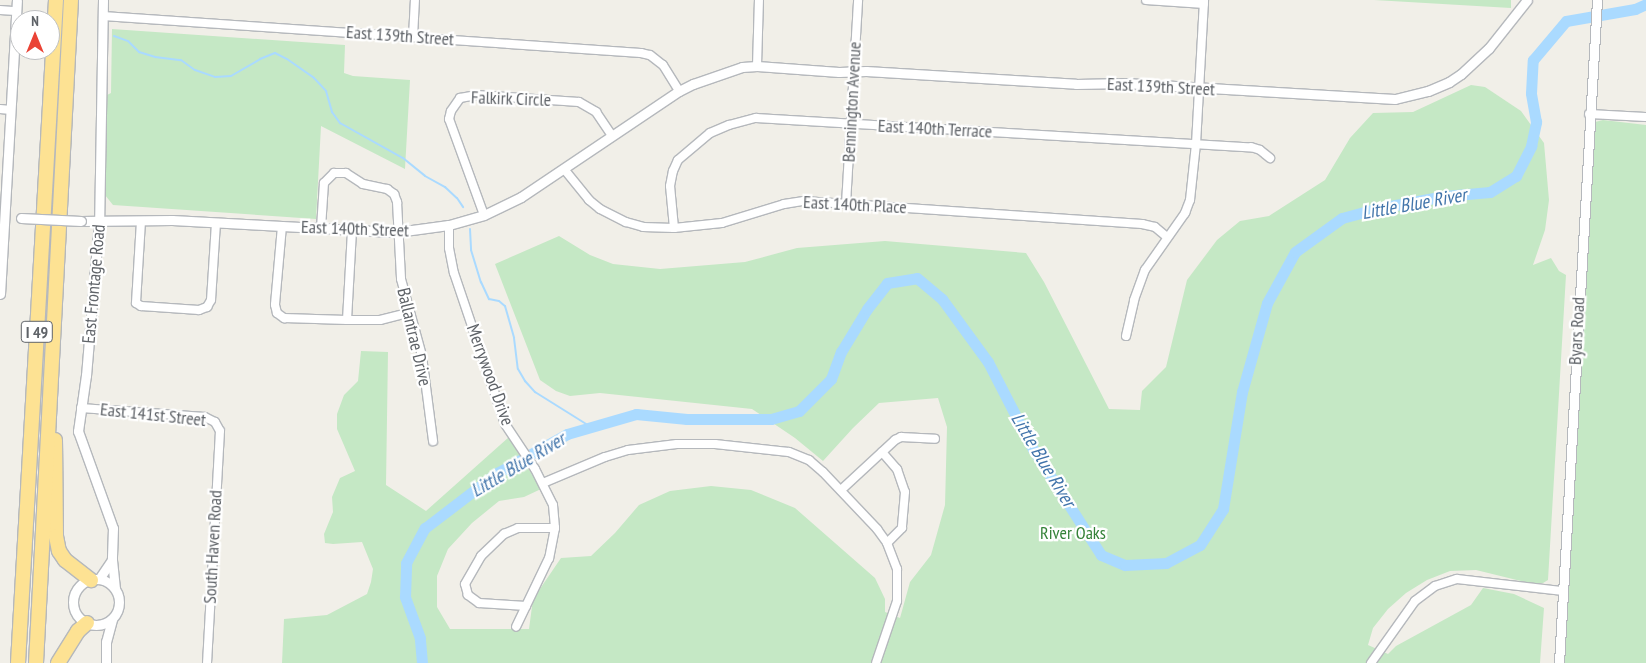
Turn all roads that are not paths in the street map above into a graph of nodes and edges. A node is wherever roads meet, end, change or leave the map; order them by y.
1 (56, 0) edge
2 (71, 0) edge
3 (103, 0) edge
4 (415, 0) edge
5 (759, 0) edge
6 (858, 0) edge
7 (1146, 0) edge
8 (1527, 0) edge
9 (1597, 0) edge
10 (1204, 2) edge
11 (103, 16) junction
12 (413, 37) junction
13 (14, 60) edge
14 (757, 66) junction
15 (854, 71) junction
16 (1200, 89) junction
17 (679, 92) junction
18 (0, 109) edge
19 (11, 110) junction
20 (1589, 114) junction
21 (1646, 118) edge
22 (851, 124) junction
23 (612, 136) junction
24 (1196, 144) junction
25 (1270, 158) dead end
26 (564, 169) junction
27 (846, 204) junction
28 (484, 215) junction
29 (2, 217) edge
30 (99, 221) junction
31 (141, 221) junction
32 (216, 223) junction
33 (282, 226) junction
34 (449, 226) junction
35 (321, 228) junction
36 (674, 228) junction
37 (352, 230) junction
38 (397, 232) junction
39 (1167, 237) junction
40 (0, 294) edge
41 (409, 313) junction
42 (347, 320) junction
43 (1126, 336) dead end
44 (48, 399) junction
45 (81, 408) junction
46 (220, 431) joint
47 (936, 439) dead end
48 (433, 441) dead end
49 (882, 452) junction
50 (543, 483) junction
51 (840, 490) junction
52 (555, 528) junction
53 (887, 543) junction
54 (112, 560) junction
55 (95, 579) junction
56 (115, 588) junction
57 (1563, 591) junction
58 (526, 606) junction
59 (112, 619) junction
60 (90, 624) junction
61 (516, 627) dead end
62 (106, 642) junction
63 (18, 663) edge
64 (36, 663) edge
65 (58, 663) edge
66 (106, 663) edge
67 (207, 663) edge
68 (876, 663) edge
69 (1371, 663) edge
70 (1559, 663) edge

1 - 63 highway, I 49
2 - 44 highway, I 49
3 - 11 street, East Frontage Road
4 - 12 street
5 - 14 street
6 - 15 street, Bennington Avenue
7 - 10 street
8 - 16 street, East 139th Street
9 - 20 street, Byars Road
10 - 16 street
11 - 12 street, East 139th Street
11 - 30 street, East Frontage Road
12 - 17 street, East 139th Street
13 - 19 street
14 - 15 street, East 139th Street
14 - 17 street, East 140th Street
15 - 16 street, East 139th Street
15 - 22 street, Bennington Avenue
16 - 24 street
17 - 23 street, East 140th Street
18 - 19 street
19 - 29 street
20 - 21 street
20 - 57 street, Byars Road
22 - 24 street, East 140th Terrace
22 - 27 street, Bennington Avenue
22 - 36 street, East 140th Terrace
23 - 26 street, East 140th Street
23 - 28 street, Falkirk Circle
24 - 25 street, East 140th Terrace
24 - 39 street
26 - 28 street, East 140th Street
26 - 36 street, East 140th Place
27 - 36 street, East 140th Place
27 - 39 street, East 140th Place
28 - 34 street, East 140th Street
29 - 30 street, East 140th Street, bridge
29 - 40 street
30 - 31 street, East 140th Street
30 - 45 street, East Frontage Road
31 - 32 street, East 140th Street
31 - 32 street
32 - 33 street, East 140th Street
33 - 35 street, East 140th Street
33 - 42 street
34 - 38 street, East 140th Street
34 - 50 street, Merrywood Drive
35 - 37 street, East 140th Street
35 - 38 street, Ballantrae Drive
37 - 38 street, East 140th Street
37 - 42 street
38 - 41 street, Ballantrae Drive
39 - 43 street
41 - 42 street
41 - 48 street, Ballantrae Drive
44 - 55 highway
44 - 64 highway, I 49
45 - 46 street, East 141st Street
45 - 54 street, East Frontage Road
46 - 67 street, South Haven Road
47 - 49 street
49 - 51 street
49 - 53 street
50 - 51 street
50 - 52 street, Merrywood Drive
51 - 53 street
52 - 58 street, Merrywood Drive
52 - 58 street
53 - 68 street
54 - 55 street
54 - 56 street, East Frontage Road
55 - 56 street
55 - 60 street
56 - 59 street
57 - 69 street
57 - 70 street, Byars Road
58 - 61 street, Merrywood Drive
59 - 60 street
59 - 62 street
60 - 62 street
60 - 65 highway
62 - 66 street

